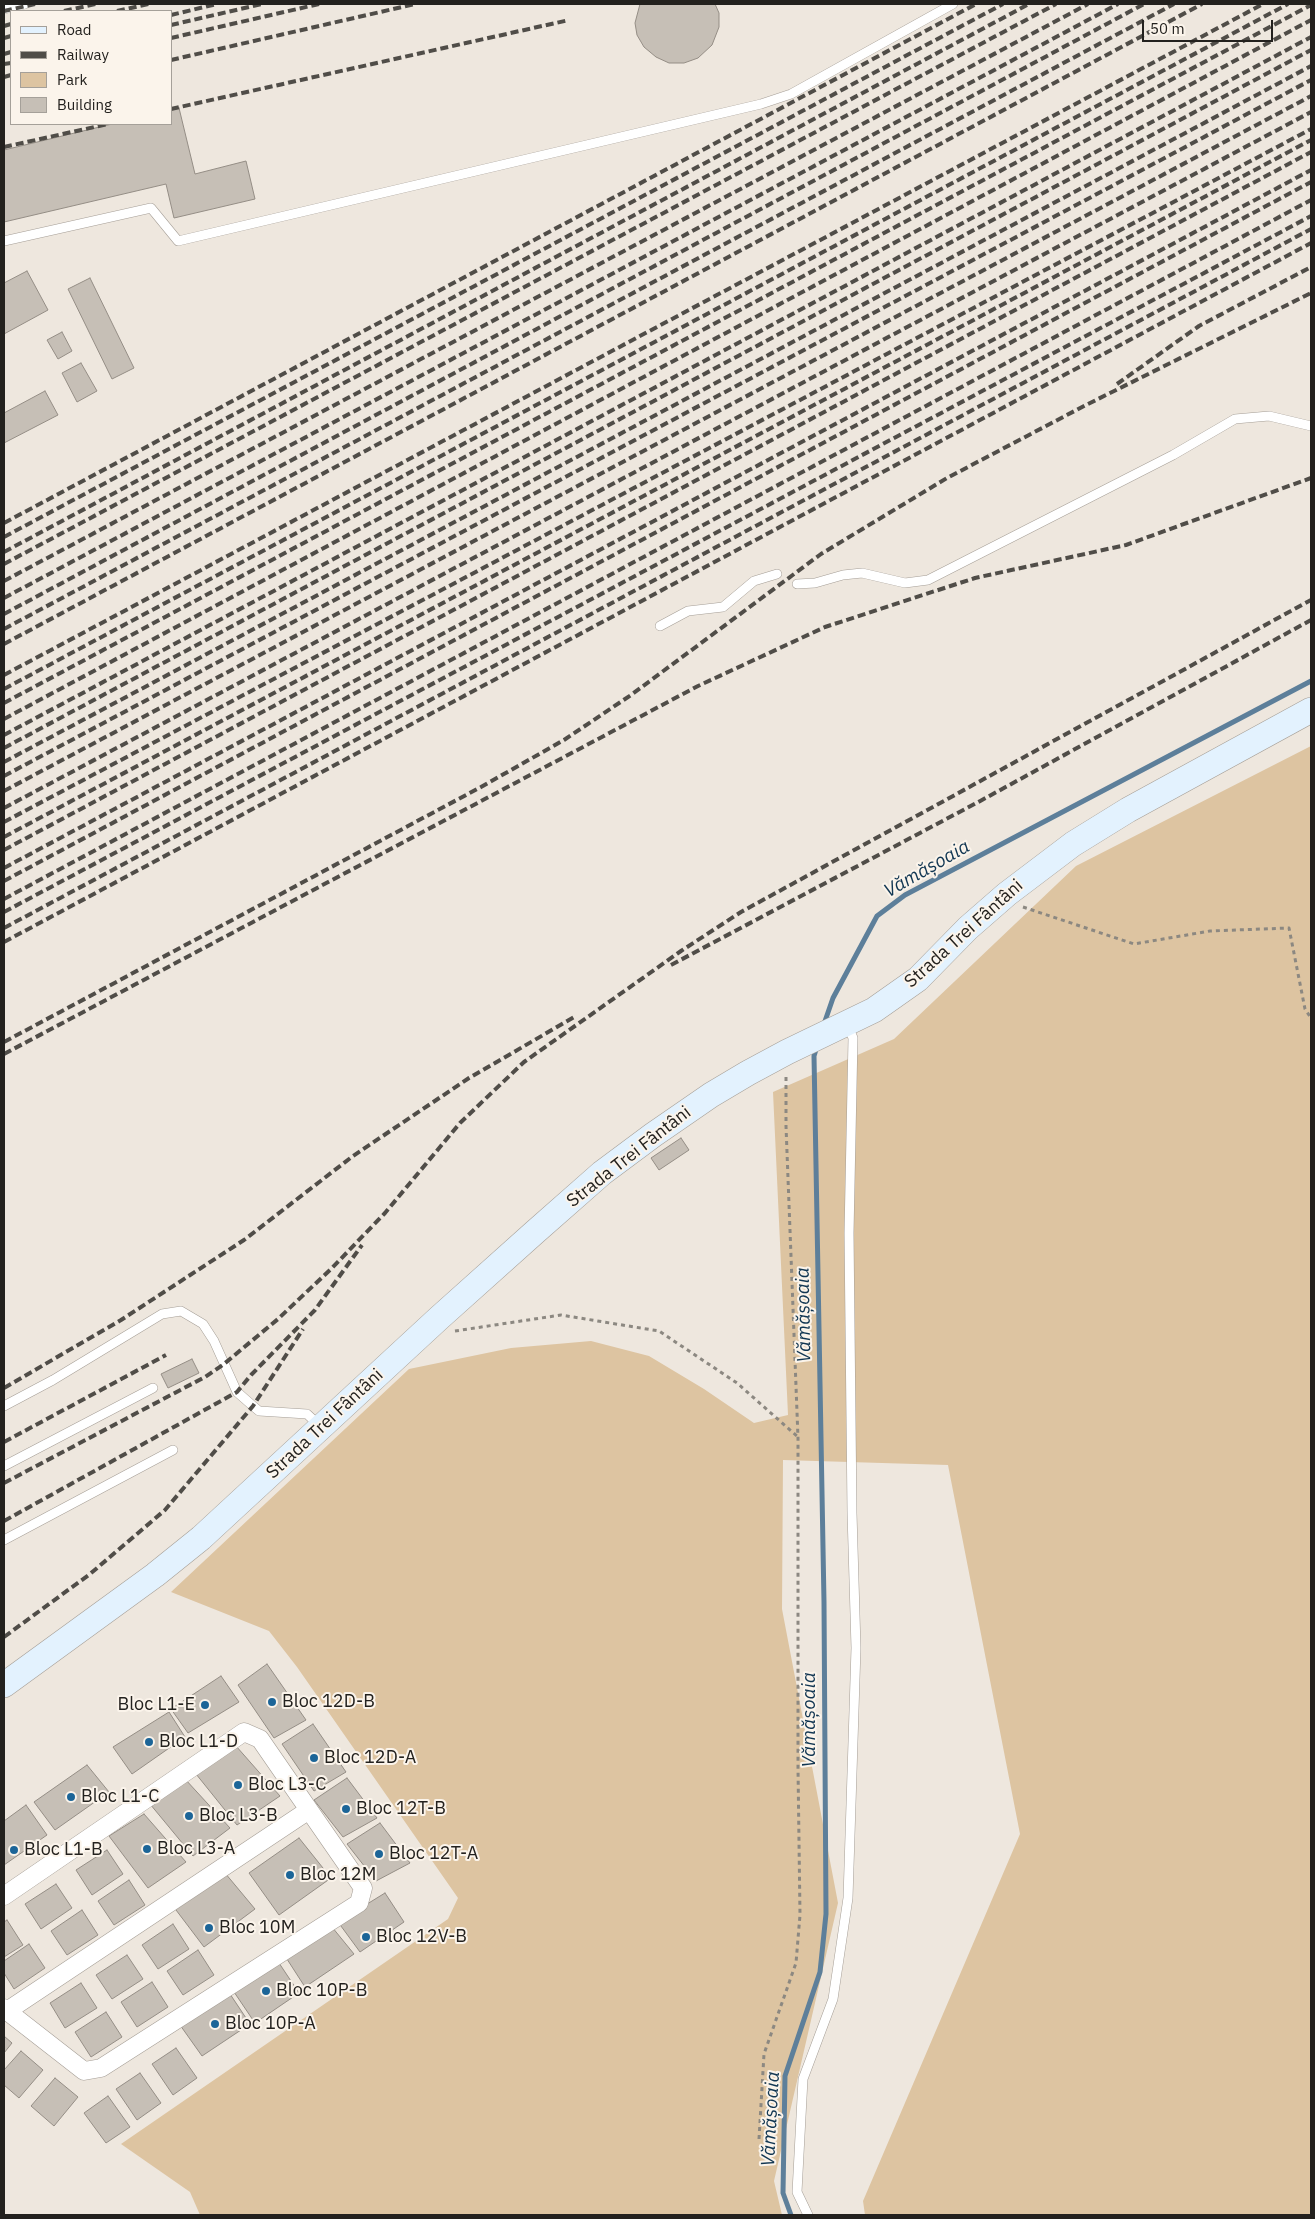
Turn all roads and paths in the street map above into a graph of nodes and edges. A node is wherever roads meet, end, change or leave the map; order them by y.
1 (25, 4) edge
2 (953, 4) edge
3 (4, 9) edge
4 (4, 241) edge
5 (1311, 426) edge
6 (777, 574) dead end
7 (797, 584) dead end
8 (660, 626) dead end
9 (1311, 710) edge
10 (1007, 894) junction
11 (1311, 1018) edge
12 (843, 1025) junction
13 (797, 1046) junction
14 (439, 1318) junction
15 (153, 1388) dead end
16 (4, 1406) edge
17 (321, 1427) junction
18 (798, 1438) junction
19 (173, 1450) dead end
20 (4, 1466) edge
21 (4, 1540) edge
22 (4, 1685) edge
23 (309, 1810) junction
24 (4, 1896) edge
25 (5, 2009) edge
26 (759, 2139) dead end
27 (808, 2215) edge

1 - 3 lane
2 - 4 lane
5 - 7 lane
6 - 8 lane
9 - 10 main road, Strada Trei Fântâni
10 - 11 path
10 - 12 main road, Strada Trei Fântâni
12 - 13 main road, Strada Trei Fântâni
12 - 27 lane
13 - 14 main road, Strada Trei Fântâni
13 - 18 path
14 - 17 main road, Strada Trei Fântâni
14 - 18 path
15 - 20 lane
16 - 17 lane
17 - 22 main road, Strada Trei Fântâni
18 - 26 path
19 - 21 lane
23 - 24 street
23 - 25 street
23 - 25 street

